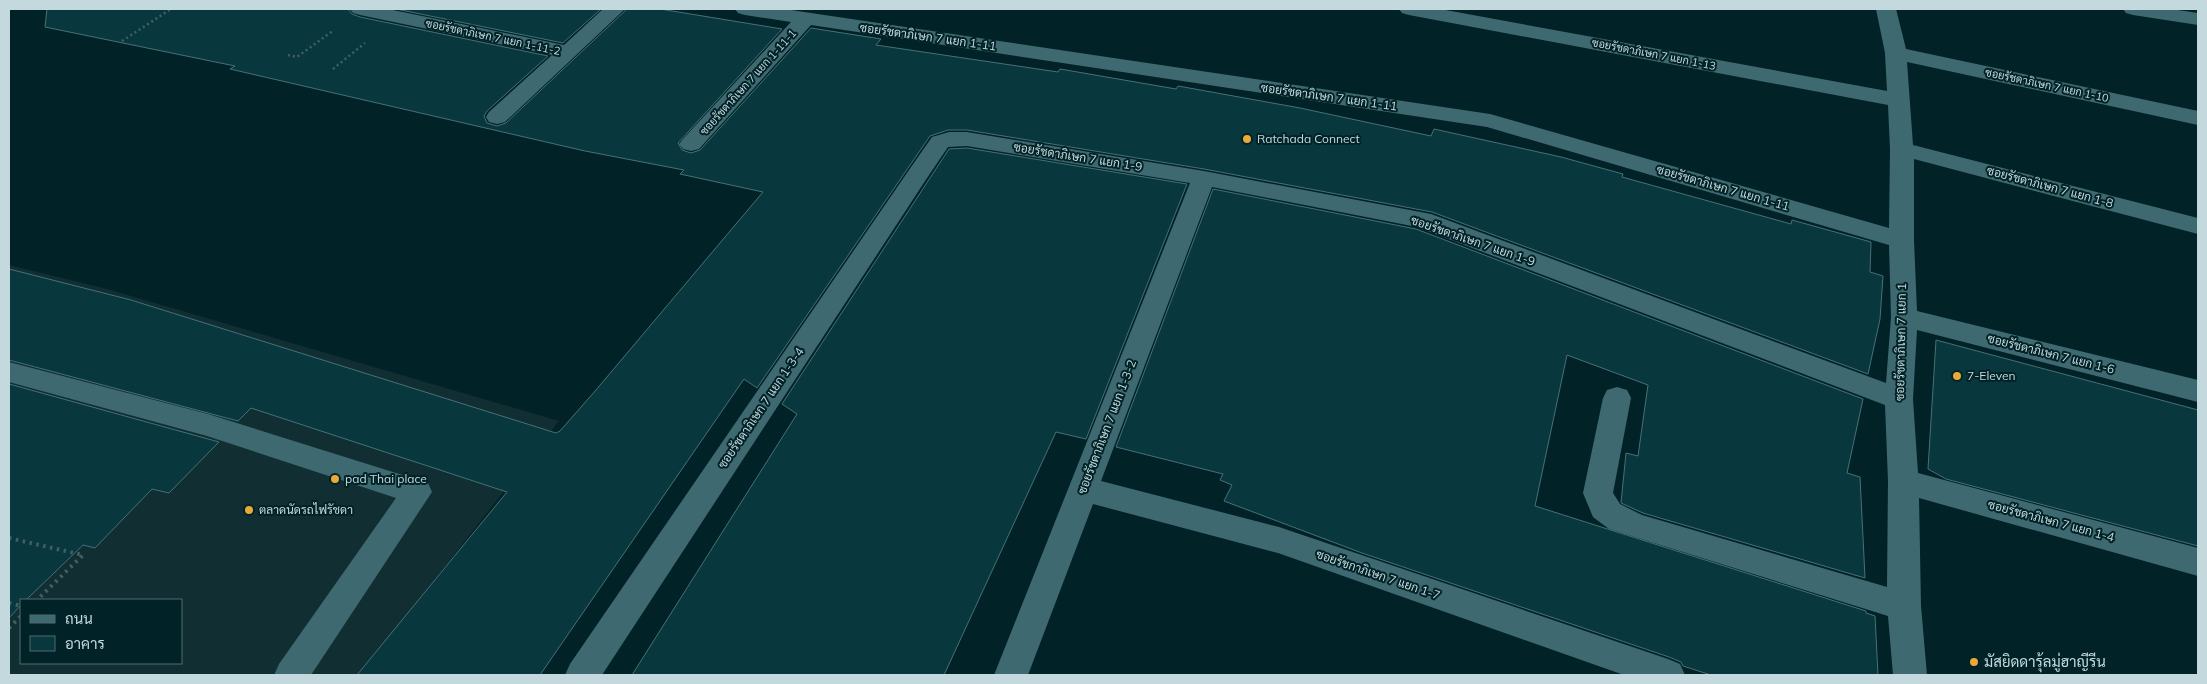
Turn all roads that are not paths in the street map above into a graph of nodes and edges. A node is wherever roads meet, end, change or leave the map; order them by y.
1 (362, 9) edge
2 (615, 9) edge
3 (745, 9) edge
4 (1409, 9) edge
5 (1886, 9) edge
6 (2133, 9) edge
7 (797, 15) edge
8 (2198, 19) edge
9 (568, 52) junction
10 (1896, 53) junction
11 (1899, 100) junction
12 (497, 117) dead end
13 (2198, 118) edge
14 (940, 142) joint
15 (691, 144) dead end
16 (1902, 149) junction
17 (1204, 178) junction
18 (2198, 226) edge
19 (1901, 240) junction
20 (1904, 317) junction
21 (9, 372) edge
22 (2198, 390) edge
23 (1617, 398) dead end
24 (1899, 399) junction
25 (1903, 481) junction
26 (1083, 489) junction
27 (2198, 562) edge
28 (1904, 606) junction
29 (291, 675) edge
30 (582, 675) edge
31 (1011, 675) edge
32 (1668, 675) edge
33 (1910, 675) edge

1 - 9 street, ซอยรัชดาภิเษก 7 แยก 1-11-2
2 - 9 street
3 - 7 street, ซอยรัชดาภิเษก 7 แยก 1-11
4 - 11 street, ซอยรัชดาภิเษก 7 แยก 1-13
5 - 10 street, ซอยรัชดาภิเษก 7 แยก 1
6 - 8 street
7 - 15 street, ซอยรัชดาภิเษก 7 แยก 1-11-1
7 - 19 street, ซอยรัชดาภิเษก 7 แยก 1-11
9 - 12 street
10 - 11 street, ซอยรัชดาภิเษก 7 แยก 1
10 - 13 street, ซอยรัชดาภิเษก 7 แยก 1-10
11 - 16 street, ซอยรัชดาภิเษก 7 แยก 1
14 - 17 street, ซอยรัชดาภิเษก 7 แยก 1-9
14 - 30 street, ซอยรัชดาภิเษก 7 แยก 1-3-4
16 - 18 street, ซอยรัชดาภิเษก 7 แยก 1-8
16 - 19 street, ซอยรัชดาภิเษก 7 แยก 1
17 - 24 street, ซอยรัชดาภิเษก 7 แยก 1-9
17 - 26 street, ซอยรัชดาภิเษก 7 แยก 1-3-2
19 - 20 street, ซอยรัชดาภิเษก 7 แยก 1
20 - 22 street, ซอยรัชดาภิเษก 7 แยก 1-6
20 - 24 street, ซอยรัชดาภิเษก 7 แยก 1
21 - 29 street
23 - 28 street
24 - 25 street, ซอยรัชดาภิเษก 7 แยก 1
25 - 27 street, ซอยรัชดาภิเษก 7 แยก 1-4
25 - 28 street, ซอยรัชดาภิเษก 7 แยก 1
26 - 31 street, ซอยรัชดาภิเษก 7 แยก 1-3-2
26 - 32 street, ซอยรัชกาภิเษก 7 แยก 1-7
28 - 33 street, ซอยรัชดาภิเษก 7 แยก 1

